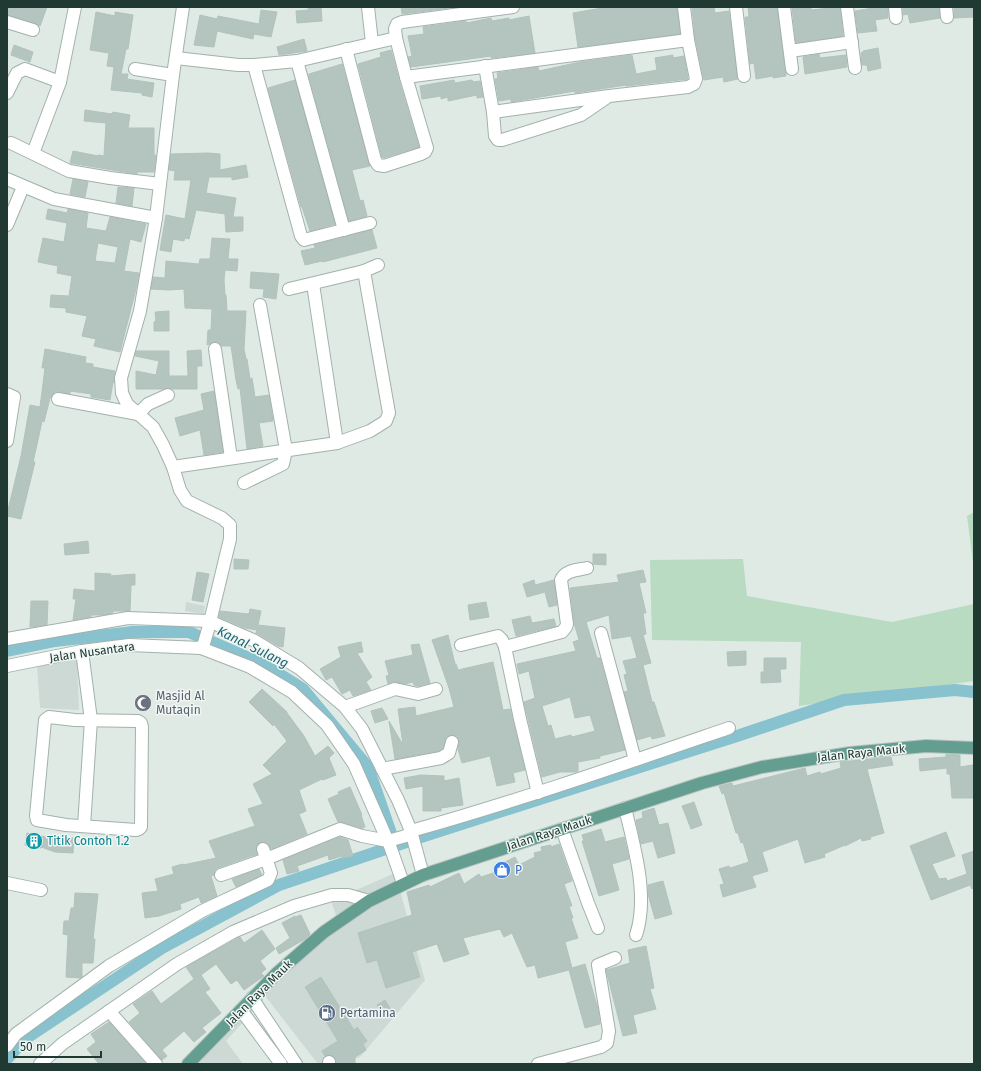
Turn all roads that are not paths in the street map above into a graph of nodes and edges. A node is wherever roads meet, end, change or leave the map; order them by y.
1 (75, 7) edge
2 (183, 7) edge
3 (368, 7) edge
4 (513, 7) edge
5 (684, 7) edge
6 (736, 7) edge
7 (784, 7) edge
8 (847, 7) edge
9 (7, 22) edge
10 (33, 30) dead end
11 (396, 38) junction
12 (688, 40) junction
13 (852, 42) junction
14 (372, 43) junction
15 (346, 49) junction
16 (790, 51) junction
17 (176, 58) junction
18 (297, 61) junction
19 (254, 66) junction
20 (485, 66) junction
21 (855, 68) dead end
22 (135, 69) dead end
23 (792, 69) dead end
24 (173, 75) junction
25 (744, 76) dead end
26 (406, 77) junction
27 (60, 82) junction
28 (7, 93) edge
29 (609, 96) junction
30 (493, 112) junction
31 (11, 143) dead end
32 (35, 148) dead end
33 (7, 179) edge
34 (160, 184) junction
35 (23, 187) junction
36 (9, 217) edge
37 (156, 218) junction
38 (370, 223) dead end
39 (344, 230) junction
40 (378, 266) dead end
41 (364, 271) junction
42 (313, 284) junction
43 (289, 290) dead end
44 (260, 305) dead end
45 (215, 349) dead end
46 (7, 394) edge
47 (168, 395) dead end
48 (58, 399) dead end
49 (138, 414) junction
50 (7, 441) edge
51 (337, 443) junction
52 (286, 450) junction
53 (231, 458) junction
54 (173, 467) junction
55 (244, 483) dead end
56 (587, 568) dead end
57 (209, 624) junction
58 (602, 633) dead end
59 (7, 639) edge
60 (203, 645) junction
61 (461, 645) dead end
62 (505, 647) junction
63 (82, 651) junction
64 (7, 666) edge
65 (436, 689) dead end
66 (345, 707) junction
67 (91, 720) junction
68 (729, 728) dead end
69 (452, 742) dead end
70 (974, 748) edge
71 (635, 760) junction
72 (382, 769) junction
73 (538, 794) junction
74 (625, 808) junction
75 (84, 826) junction
76 (562, 829) junction
77 (410, 834) junction
78 (389, 842) junction
79 (264, 854) junction
80 (421, 870) junction
81 (221, 875) dead end
82 (7, 883) edge
83 (403, 884) junction
84 (41, 890) dead end
85 (369, 901) junction
86 (598, 928) dead end
87 (636, 934) dead end
88 (615, 958) dead end
89 (252, 998) junction
90 (241, 1010) junction
91 (109, 1011) junction
92 (7, 1046) edge
93 (40, 1064) edge
94 (156, 1064) edge
95 (188, 1064) edge
96 (280, 1064) edge
97 (296, 1064) edge
98 (538, 1064) edge

1 - 27 street
2 - 17 street
3 - 14 street
4 - 11 street
5 - 12 street
6 - 25 street
7 - 16 street
8 - 13 street
9 - 10 street
11 - 14 street
11 - 26 street
12 - 20 street
12 - 29 street
13 - 16 street
13 - 21 street
14 - 15 street
15 - 18 street
15 - 26 street
16 - 23 street
17 - 19 street
17 - 24 street
18 - 19 street
18 - 39 street
19 - 39 street
20 - 26 street
20 - 30 street
22 - 24 street
24 - 34 street
27 - 28 street
27 - 32 street
29 - 30 street
29 - 30 street
31 - 34 street
33 - 35 street
34 - 37 street
35 - 36 street
35 - 37 street
37 - 49 street
38 - 39 street
40 - 41 street
41 - 42 street
41 - 51 street
42 - 43 street
42 - 51 street
44 - 52 street
45 - 53 street
46 - 50 street
47 - 49 street
48 - 49 street
49 - 54 street
51 - 52 street
52 - 53 street
52 - 55 street
53 - 54 street
54 - 57 street
56 - 62 street
57 - 59 street
57 - 60 street
57 - 66 street
58 - 71 street
60 - 63 street, Jalan Nusantara
60 - 78 street, Jalan Nusantara
61 - 62 street
62 - 73 street
63 - 64 street, Jalan Nusantara
63 - 67 street
65 - 66 street
66 - 72 street
67 - 75 street
67 - 75 street
67 - 75 street
68 - 71 street
69 - 72 street
70 - 74 main road, Jalan Raya Mauk
71 - 73 street
72 - 77 street
73 - 77 street
74 - 76 main road, Jalan Raya Mauk
74 - 87 street
76 - 80 main road, Jalan Raya Mauk
76 - 86 street
77 - 78 street
77 - 80 street
78 - 79 street
78 - 83 street, Jalan Nusantara
79 - 81 street
79 - 92 street
80 - 83 main road, Jalan Raya Mauk
82 - 84 street
83 - 85 main road, Jalan Raya Mauk
85 - 89 main road, Jalan Raya Mauk
85 - 91 street
88 - 98 street
89 - 90 main road, Jalan Raya Mauk
89 - 97 street
90 - 95 main road, Jalan Raya Mauk
90 - 96 street
91 - 93 street
91 - 94 street

